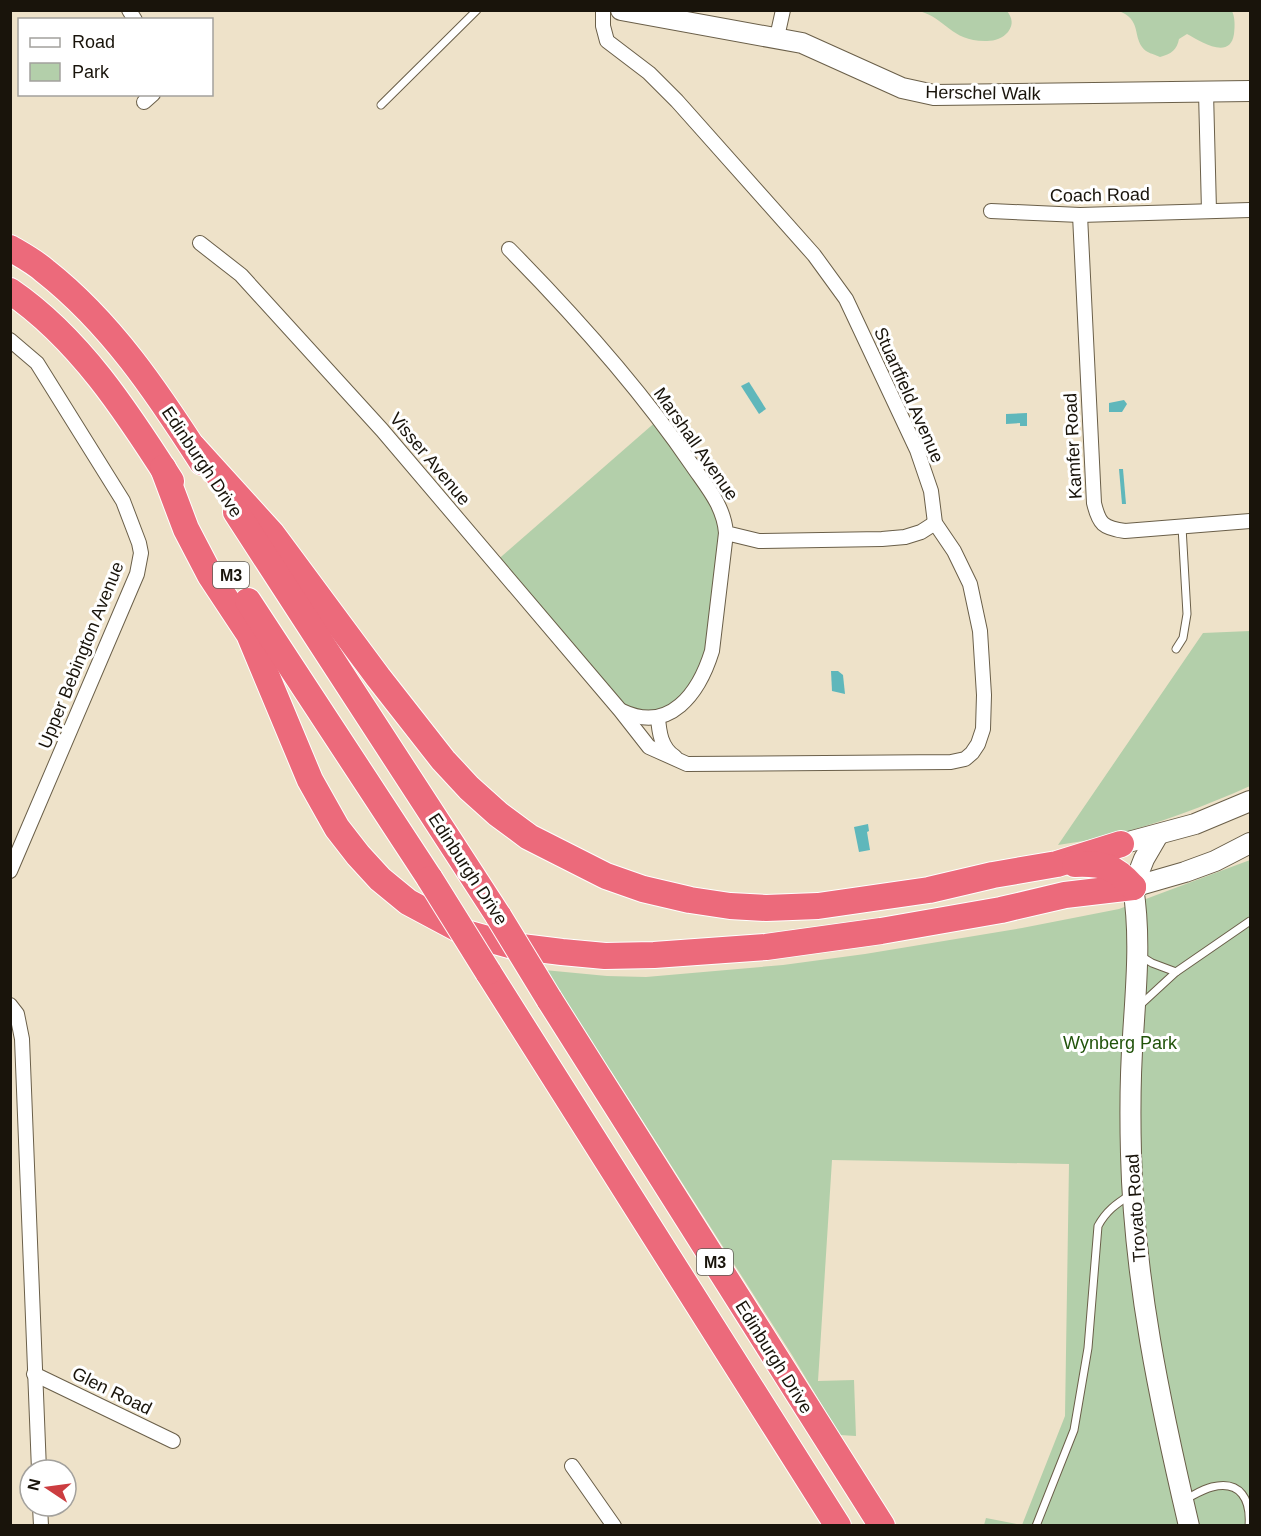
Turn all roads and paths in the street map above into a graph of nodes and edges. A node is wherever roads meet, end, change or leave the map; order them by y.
1 (477, 10) edge
2 (603, 10) edge
3 (621, 10) edge
4 (783, 10) edge
5 (777, 38) junction
6 (1251, 91) edge
7 (1206, 92) junction
8 (381, 105) dead end
9 (1251, 210) edge
10 (991, 211) dead end
11 (1209, 211) junction
12 (1080, 215) junction
13 (200, 243) dead end
14 (10, 248) edge
15 (509, 249) dead end
16 (10, 291) edge
17 (10, 340) edge
18 (193, 447) junction
19 (163, 468) junction
20 (1251, 521) edge
21 (935, 523) junction
22 (1182, 527) junction
23 (726, 533) junction
24 (1176, 649) dead end
25 (620, 710) junction
26 (658, 717) junction
27 (687, 764) junction
28 (1251, 801) edge
29 (1158, 835) junction
30 (1251, 843) edge
31 (1121, 844) joint
32 (1057, 864) junction
33 (10, 871) edge
34 (1159, 879) junction
35 (1133, 887) junction
36 (1137, 916) junction
37 (1251, 921) edge
38 (1137, 954) junction
39 (1176, 972) junction
40 (10, 1005) edge
41 (1134, 1011) junction
42 (1132, 1194) junction
43 (34, 1374) junction
44 (173, 1441) dead end
45 (38, 1458) edge
46 (572, 1466) dead end
47 (1183, 1500) junction
48 (614, 1526) edge
49 (837, 1526) edge
50 (882, 1526) edge
51 (1036, 1526) edge
52 (1189, 1526) edge
53 (1249, 1526) edge

1 - 8 lane
2 - 21 street, Stuartfield Avenue
3 - 5 main road, Herschel Walk
4 - 5 street
5 - 7 main road, Herschel Walk
6 - 7 main road, Herschel Walk
7 - 11 street
9 - 11 street, Coach Road
10 - 12 street, Coach Road
11 - 12 street, Coach Road
12 - 22 street, Kamfer Road
13 - 25 street, Visser Avenue
14 - 18 highway, Edinburgh Drive / M3
15 - 23 street, Marshall Avenue
16 - 19 highway, Edinburgh Drive / M3
17 - 33 street, Upper Bebington Avenue
18 - 32 highway
18 - 50 highway, Edinburgh Drive / M3, bridge
19 - 35 highway
19 - 49 highway, Edinburgh Drive / M3, bridge
20 - 22 street, Kamfer Road
21 - 23 street
21 - 27 street, Stuartfield Avenue
22 - 24 lane
23 - 26 street
25 - 26 street
25 - 27 street, Stuartfield Avenue
26 - 27 street
28 - 29 main road
29 - 31 main road
29 - 35 main road
30 - 34 main road
31 - 32 highway
32 - 35 highway
34 - 35 main road
34 - 36 main road
35 - 36 main road, Trovato Road
36 - 38 main road, Trovato Road
37 - 39 lane
38 - 39 lane
38 - 41 main road, Trovato Road
39 - 41 lane
40 - 43 street
41 - 42 main road, Trovato Road
42 - 47 main road, Trovato Road
42 - 51 lane
43 - 44 street, Glen Road
43 - 45 street
46 - 48 street
47 - 52 main road, Trovato Road
47 - 53 lane

